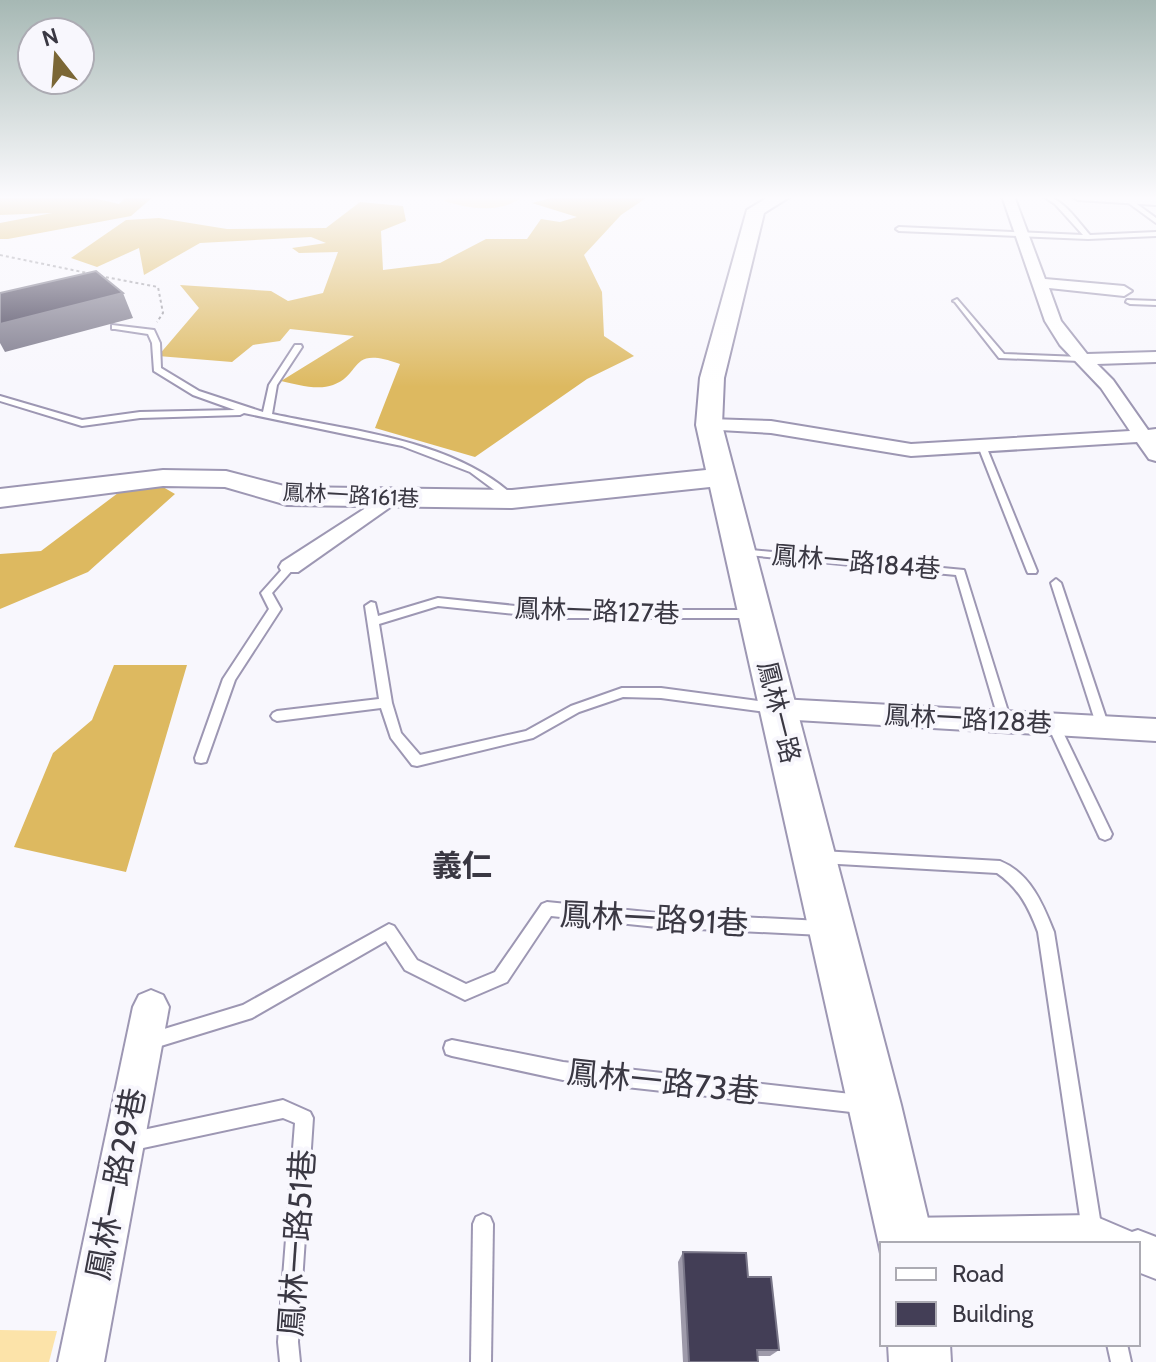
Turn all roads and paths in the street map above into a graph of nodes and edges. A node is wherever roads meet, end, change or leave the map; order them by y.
1 (23, 260) edge
2 (743, 260) edge
3 (1031, 260) edge
4 (1039, 283) junction
5 (1127, 296) joint
6 (957, 301) dead end
7 (1156, 303) edge
8 (115, 327) dead end
9 (151, 332) junction
10 (298, 347) dead end
11 (1156, 357) edge
12 (1081, 359) junction
13 (0, 398) edge
14 (250, 412) junction
15 (267, 416) junction
16 (709, 425) junction
17 (1148, 435) edge
18 (982, 446) junction
19 (1156, 455) edge
20 (722, 477) junction
21 (0, 498) edge
22 (389, 499) junction
23 (512, 499) junction
24 (741, 552) junction
25 (290, 567) joint
26 (1032, 571) dead end
27 (1056, 583) dead end
28 (371, 606) dead end
29 (755, 614) junction
30 (375, 621) junction
31 (386, 703) junction
32 (779, 709) junction
33 (277, 716) dead end
34 (1005, 721) junction
35 (1053, 724) junction
36 (1103, 727) junction
37 (1156, 730) edge
38 (201, 758) dead end
39 (1105, 834) dead end
40 (813, 856) junction
41 (832, 928) junction
42 (148, 1025) joint
43 (452, 1048) dead end
44 (875, 1105) junction
45 (123, 1143) junction
46 (483, 1224) dead end
47 (904, 1241) edge
48 (1101, 1241) edge
49 (81, 1362) edge
50 (290, 1362) edge
51 (481, 1362) edge

1 - 9 path
2 - 16 street, 鳳林一路
3 - 4 street
4 - 5 street
4 - 12 street
5 - 7 lane
6 - 12 lane
8 - 9 lane
9 - 14 lane, 鳳林一路161巷
10 - 15 lane
11 - 12 street
12 - 17 street
13 - 14 lane
14 - 15 lane, 鳳林一路161巷
15 - 23 lane, 鳳林一路161巷
16 - 18 street
16 - 20 street, 鳳林一路
17 - 18 street
17 - 19 street
18 - 26 lane
20 - 23 street, 鳳林一路161巷
20 - 24 street, 鳳林一路
21 - 22 street, 鳳林一路161巷
22 - 23 street, 鳳林一路161巷
22 - 25 street
24 - 29 street, 鳳林一路
24 - 34 lane, 鳳林一路184巷
25 - 38 lane
27 - 36 lane
28 - 30 lane
29 - 30 lane, 鳳林一路127巷
29 - 32 street, 鳳林一路
30 - 31 lane
31 - 32 lane
31 - 33 lane
32 - 34 street, 鳳林一路128巷
32 - 40 street, 鳳林一路
34 - 35 street, 鳳林一路128巷
35 - 36 street, 鳳林一路128巷
35 - 39 lane
36 - 37 street, 鳳林一路128巷
40 - 41 street, 鳳林一路
40 - 48 lane
41 - 42 lane, 鳳林一路91巷
41 - 44 street, 鳳林一路
42 - 45 street, 鳳林一路29巷
43 - 44 lane, 鳳林一路73巷
44 - 47 street, 鳳林一路
45 - 49 street, 鳳林一路29巷
45 - 50 lane, 鳳林一路51巷
46 - 51 lane
47 - 48 street

